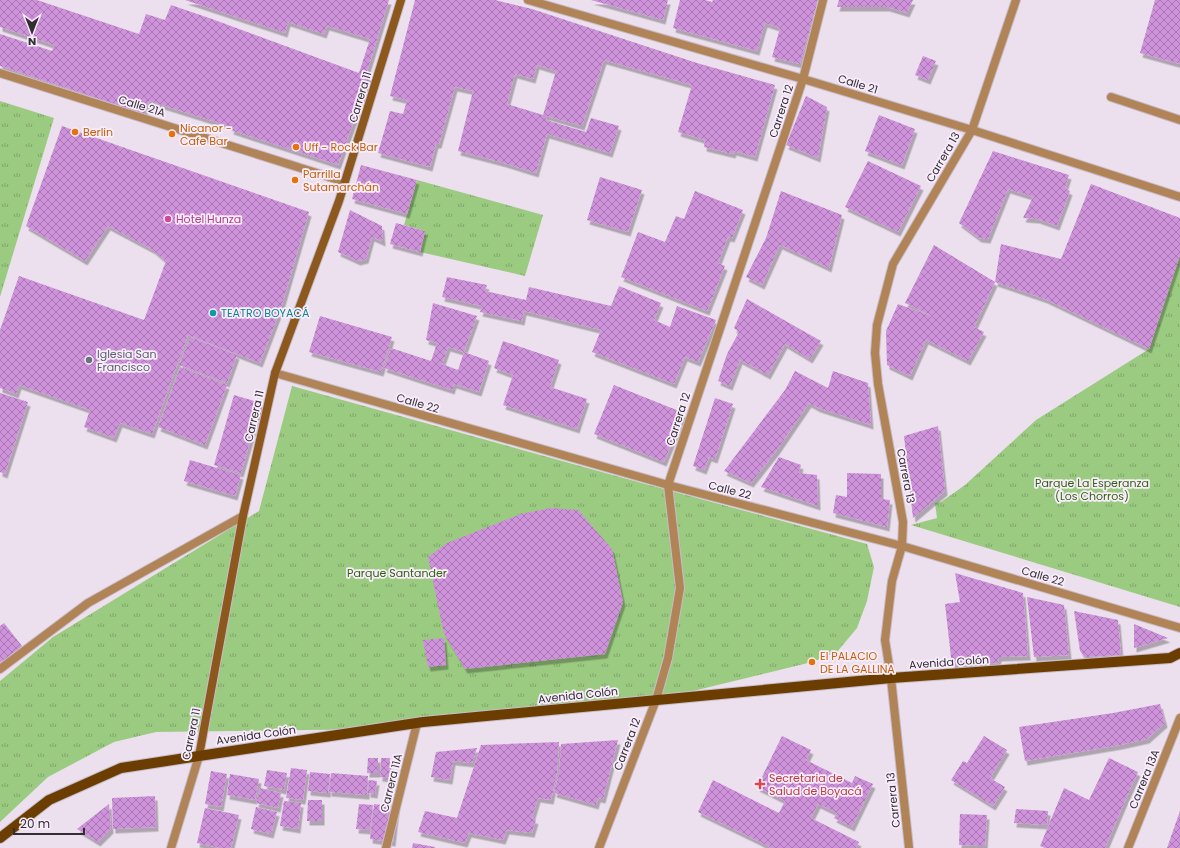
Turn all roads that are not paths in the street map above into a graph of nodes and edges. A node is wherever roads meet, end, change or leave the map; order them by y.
1 (401, 0) edge
2 (528, 0) edge
3 (823, 0) edge
4 (1016, 0) edge
5 (0, 73) edge
6 (803, 79) junction
7 (1111, 97) dead end
8 (1180, 120) edge
9 (972, 130) junction
10 (346, 182) junction
11 (1180, 197) edge
12 (275, 373) junction
13 (668, 485) junction
14 (243, 516) junction
15 (902, 546) junction
16 (1180, 628) edge
17 (1180, 653) edge
18 (0, 669) edge
19 (891, 678) junction
20 (656, 700) junction
21 (1180, 718) edge
22 (417, 723) junction
23 (199, 756) junction
24 (0, 838) edge
25 (170, 848) edge
26 (386, 848) edge
27 (599, 848) edge
28 (908, 848) edge
29 (1128, 848) edge

1 - 10 main road, Carrera 11
2 - 6 street, Calle 21
3 - 6 street, Carrera 12
4 - 9 street, Carrera 13
5 - 10 street, Calle 21A
6 - 9 street, Calle 21
6 - 13 street, Carrera 12
7 - 8 street
9 - 11 street, Calle 21
9 - 15 street, Carrera 13
10 - 12 main road, Carrera 11
12 - 13 street, Calle 22
12 - 14 main road, Carrera 11
13 - 15 street, Calle 22
13 - 20 street, Carrera 12
14 - 18 street
14 - 23 main road, Carrera 11
15 - 16 street, Calle 22
15 - 19 street, Carrera 13
17 - 19 main road, Avenida Colón
19 - 20 main road, Avenida Colón
19 - 28 street, Carrera 13
20 - 22 main road, Avenida Colón
20 - 27 street, Carrera 12
21 - 29 street, Carrera 13A
22 - 23 main road, Avenida Colón
22 - 26 street, Carrera 11A
23 - 24 main road, Avenida Colón
23 - 25 street, Carrera 11

